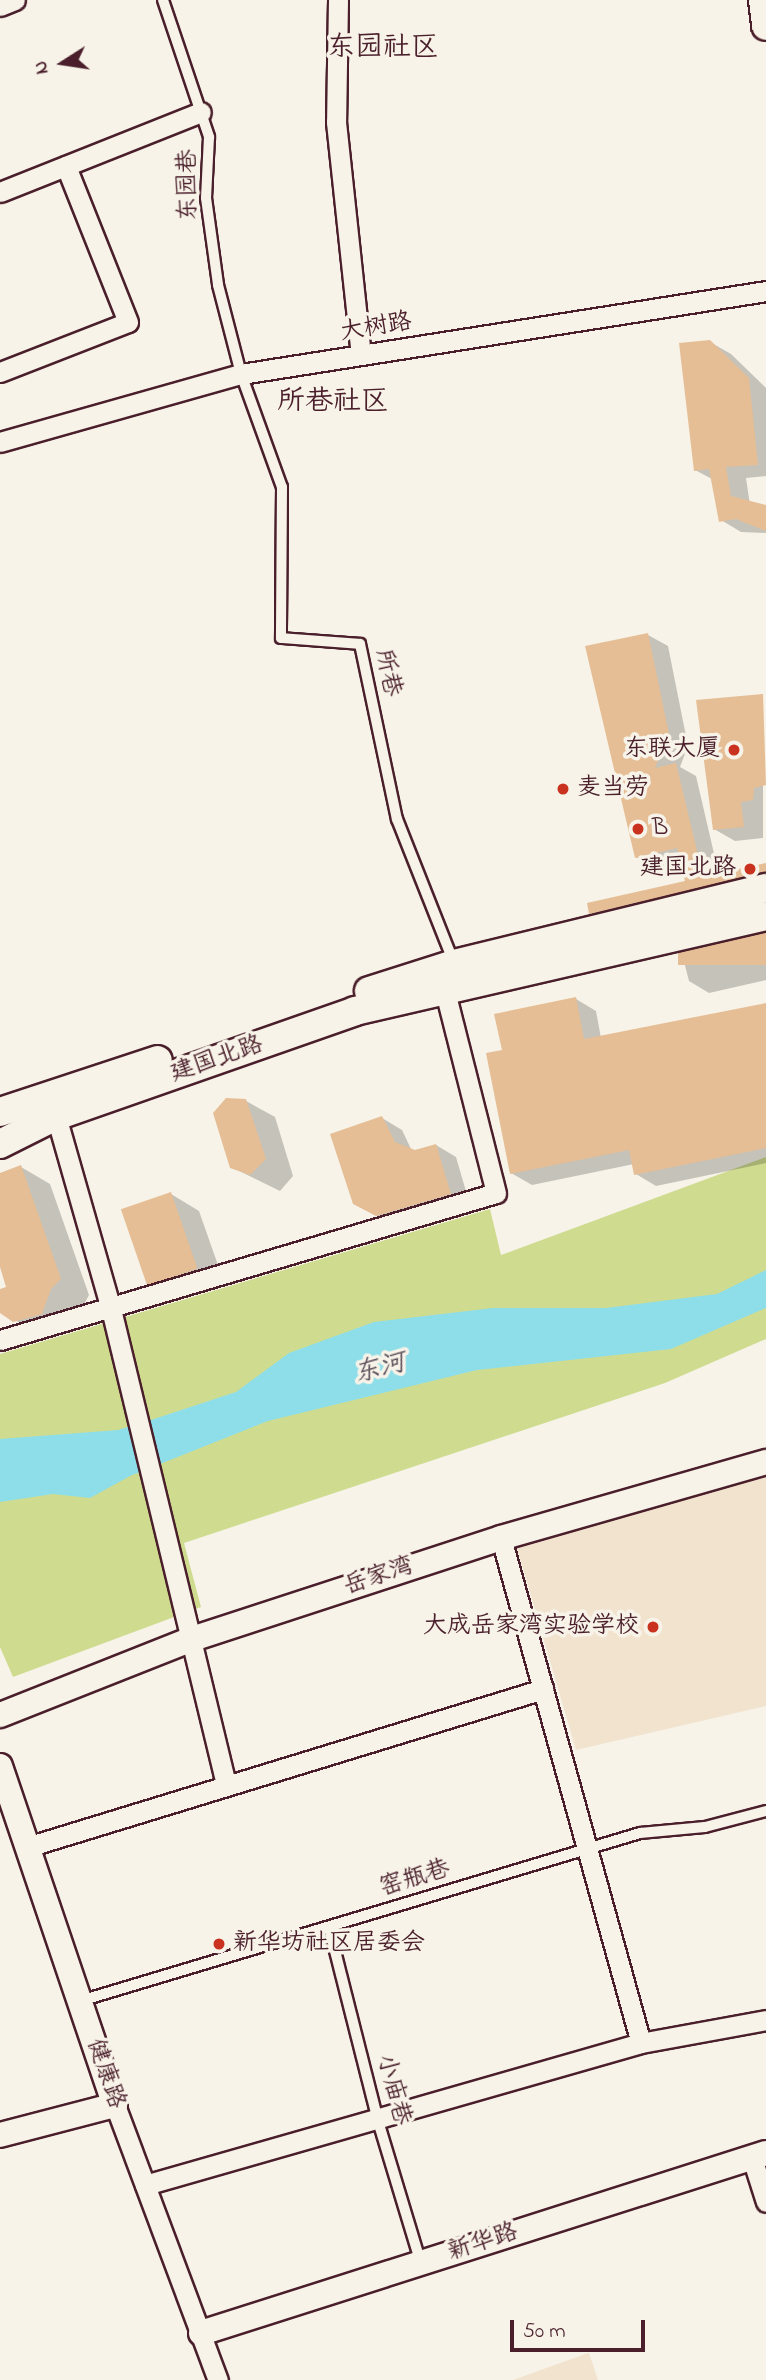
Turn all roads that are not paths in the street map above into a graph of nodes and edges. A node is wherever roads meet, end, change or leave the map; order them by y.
1 (15, 0) edge
2 (163, 0) edge
3 (338, 0) edge
4 (763, 0) edge
5 (0, 6) edge
6 (766, 26) edge
7 (201, 112) junction
8 (66, 166) junction
9 (0, 192) edge
10 (766, 291) edge
11 (360, 355) junction
12 (0, 372) edge
13 (241, 374) junction
14 (0, 442) edge
15 (766, 888) edge
16 (766, 916) edge
17 (454, 964) junction
18 (445, 990) junction
19 (0, 1111) edge
20 (56, 1116) junction
21 (6, 1141) edge
22 (111, 1309) junction
23 (0, 1340) edge
24 (766, 1462) edge
25 (501, 1538) junction
26 (192, 1639) junction
27 (543, 1689) junction
28 (0, 1715) edge
29 (0, 1766) edge
30 (226, 1785) junction
31 (766, 1811) edge
32 (27, 1847) junction
33 (587, 1849) junction
34 (329, 1927) junction
35 (80, 2002) junction
36 (766, 2020) edge
37 (641, 2043) junction
38 (115, 2105) junction
39 (378, 2120) junction
40 (0, 2135) edge
41 (759, 2155) edge
42 (145, 2185) junction
43 (766, 2202) edge
44 (421, 2263) junction
45 (201, 2333) junction
46 (218, 2380) edge

1 - 5 street
2 - 7 lane, 东园巷
3 - 11 street
4 - 6 main road
7 - 8 street
7 - 13 lane, 东园巷
8 - 9 street
8 - 12 street
10 - 11 street, 大树路
11 - 13 street, 大树路
13 - 14 street, 大树路
13 - 17 lane, 所巷
15 - 17 main road, 建国北路
16 - 18 main road, 建国北路
17 - 19 main road, 建国北路
18 - 20 main road, 建国北路
18 - 22 street
19 - 21 street
20 - 21 main road, 建国北路
20 - 22 street
22 - 23 street
22 - 26 street
24 - 25 street, 岳家湾
25 - 26 street, 岳家湾
25 - 27 street
26 - 28 street, 岳家湾
26 - 30 street
27 - 30 street
27 - 33 street
29 - 32 street, 健康路
30 - 32 street
31 - 33 lane, 窑瓶巷
32 - 35 street, 健康路
33 - 34 lane, 窑瓶巷
33 - 37 street
34 - 35 lane, 窑瓶巷
34 - 39 lane, 小庙巷
35 - 38 street, 健康路
36 - 37 street
37 - 39 street
38 - 40 street
38 - 42 street, 健康路
39 - 42 street
39 - 44 lane, 小庙巷
41 - 43 street
41 - 44 street, 新华路
42 - 45 street, 健康路
44 - 45 street, 新华路
45 - 46 street, 健康路

